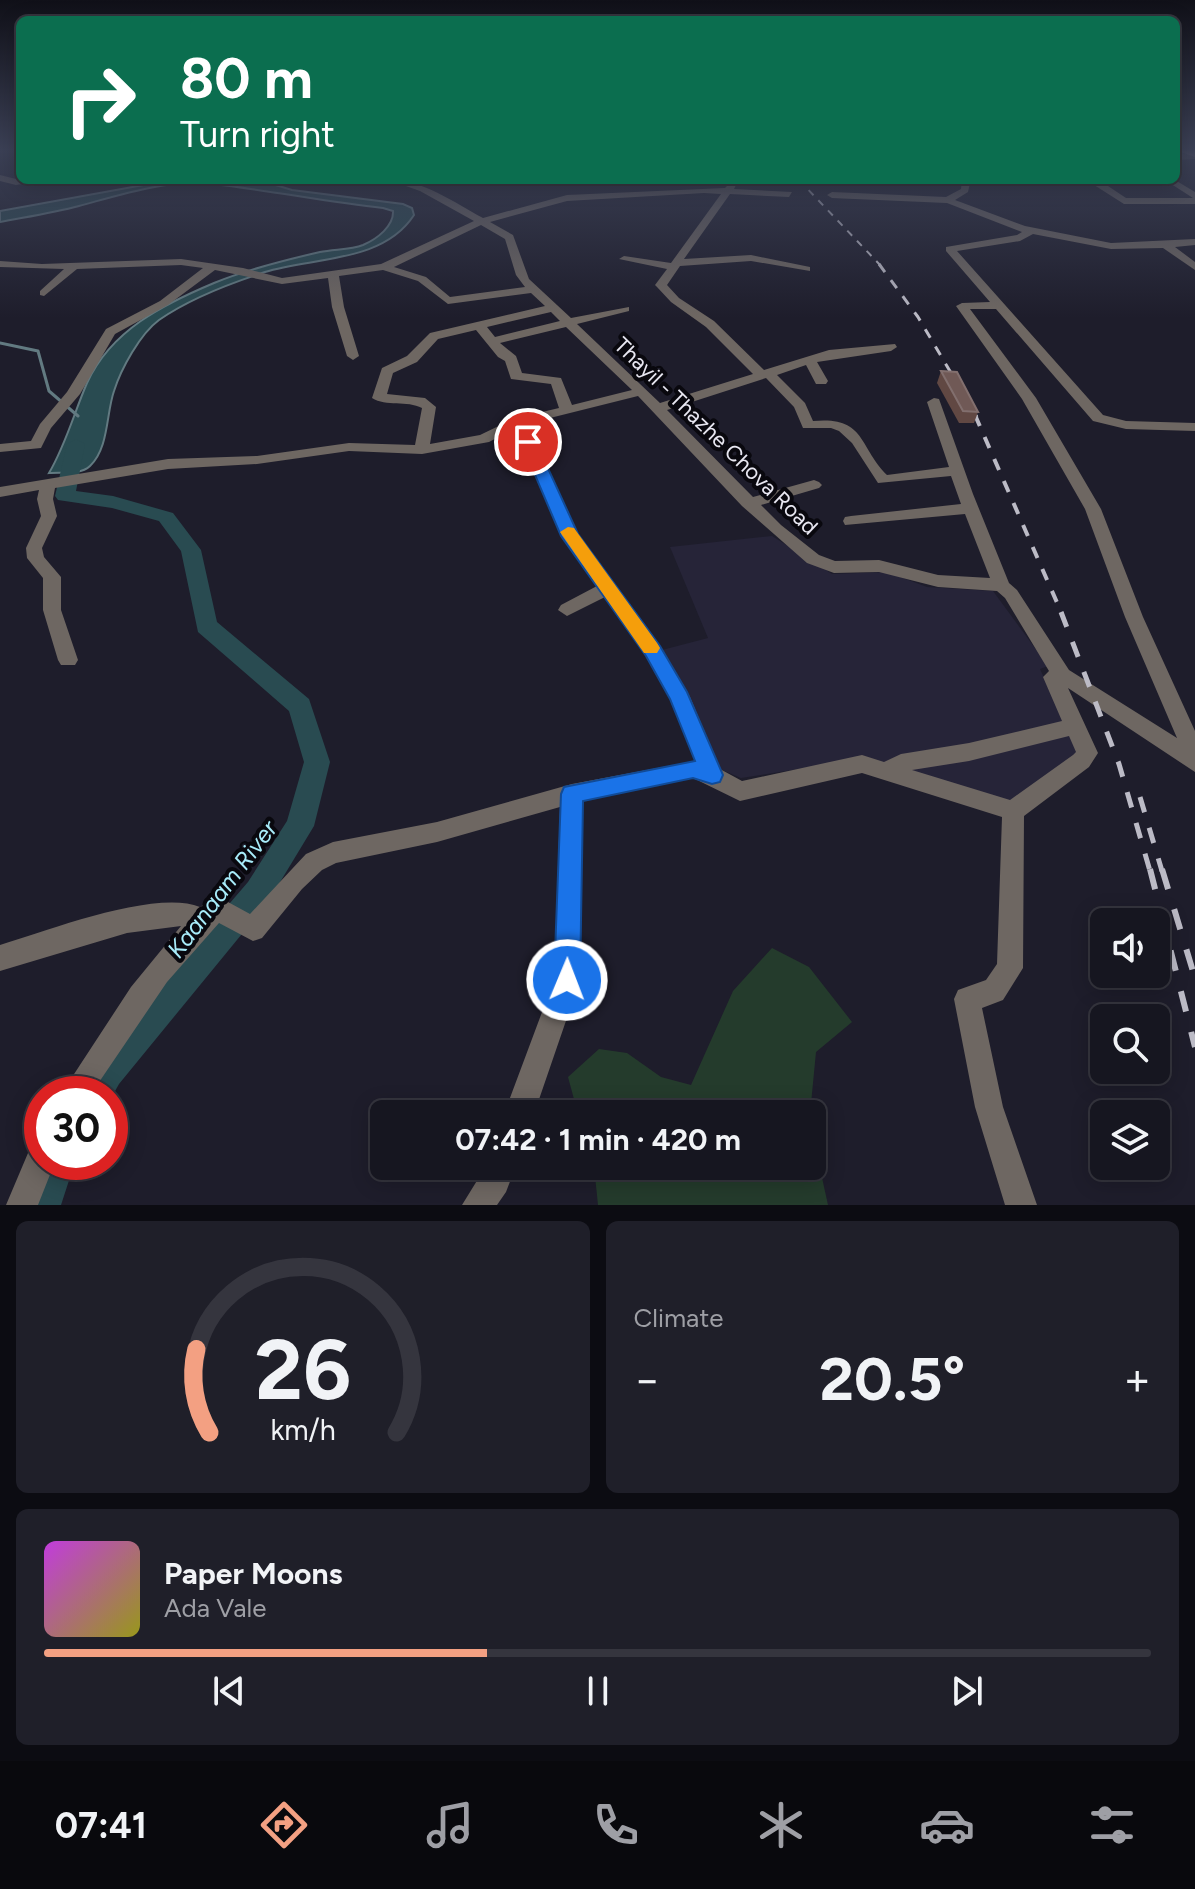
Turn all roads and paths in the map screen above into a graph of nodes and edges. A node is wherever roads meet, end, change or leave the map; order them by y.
1 (451, 205) edge
2 (541, 205) edge
3 (717, 205) edge
4 (962, 205) edge
5 (480, 222) junction
6 (1030, 231) junction
7 (1195, 242) edge
8 (1165, 245) junction
9 (624, 259) dead end
10 (0, 264) edge
11 (676, 265) junction
12 (74, 266) junction
13 (212, 267) junction
14 (384, 267) junction
15 (1195, 267) edge
16 (806, 269) dead end
17 (333, 273) junction
18 (533, 289) junction
19 (44, 293) dead end
20 (1000, 305) junction
21 (553, 308) junction
22 (625, 309) dead end
23 (568, 321) junction
24 (479, 325) junction
25 (492, 341) junction
26 (891, 347) dead end
27 (353, 356) dead end
28 (810, 360) junction
29 (765, 374) junction
30 (821, 381) dead end
31 (640, 392) junction
32 (934, 402) dead end
33 (658, 408) junction
34 (567, 410) junction
35 (518, 422) junction
36 (1195, 427) edge
37 (0, 448) edge
38 (422, 450) junction
39 (957, 471) junction
40 (48, 482) junction
41 (814, 485) dead end
42 (0, 492) edge
43 (748, 503) junction
44 (970, 508) junction
45 (851, 521) dead end
46 (1002, 586) junction
47 (607, 588) junction
48 (567, 610) dead end
49 (68, 660) dead end
50 (1062, 675) junction
51 (1075, 726) junction
52 (1195, 755) edge
53 (1195, 763) edge
54 (894, 772) junction
55 (712, 775) junction
56 (572, 794) junction
57 (1013, 811) junction
58 (194, 928) junction
59 (0, 958) edge
60 (87, 1076) edge
61 (524, 1100) edge
62 (32, 1180) edge
63 (495, 1180) edge
64 (22, 1205) edge
65 (478, 1205) edge
66 (1021, 1205) edge

1 - 5 street, Thayil - Thazhe Chova Road
2 - 5 street
3 - 11 street
4 - 6 street
5 - 14 street
5 - 18 street, Thayil - Thazhe Chova Road
6 - 8 street
6 - 20 street
7 - 8 street
8 - 15 street
9 - 11 street
10 - 12 street
11 - 16 street
11 - 29 street
12 - 13 street
12 - 19 street
13 - 17 street
13 - 37 street
14 - 17 street
14 - 18 street
17 - 27 street
18 - 21 street, Thayil - Thazhe Chova Road
20 - 36 street
20 - 52 street
21 - 23 street, Thayil - Thazhe Chova Road
21 - 24 street
22 - 23 street
23 - 25 street
23 - 31 street, Thayil - Thazhe Chova Road
24 - 25 street
24 - 38 street
25 - 34 street
26 - 28 street
28 - 29 street
28 - 30 street
29 - 33 street
29 - 39 street
31 - 33 street, Thayil - Thazhe Chova Road
31 - 34 street
32 - 39 street
33 - 43 street, Thayil - Thazhe Chova Road
34 - 35 street
35 - 38 street
35 - 47 street
38 - 40 street
39 - 44 street
40 - 42 street
40 - 49 street
41 - 43 street
43 - 46 street, Thayil - Thazhe Chova Road
44 - 45 street
44 - 46 street
46 - 50 street
47 - 48 street
47 - 55 street
50 - 51 street
50 - 53 street
51 - 54 street
51 - 57 street
54 - 55 street
54 - 57 street
55 - 56 street
56 - 58 street
56 - 61 street
57 - 66 street
58 - 59 street
58 - 60 street
62 - 64 street
63 - 65 street

